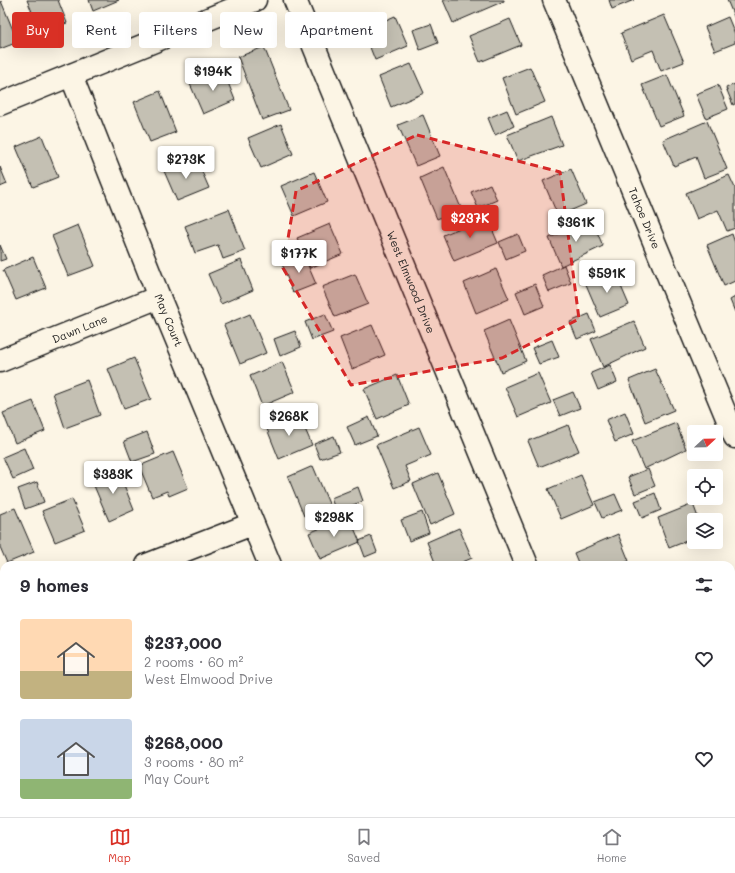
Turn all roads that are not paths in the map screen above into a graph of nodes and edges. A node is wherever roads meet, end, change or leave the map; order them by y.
1 (255, 0) edge
2 (296, 0) edge
3 (554, 0) edge
4 (71, 75) junction
5 (0, 104) edge
6 (159, 296) junction
7 (0, 361) edge
8 (735, 437) edge
9 (252, 524) junction
10 (157, 561) edge
11 (268, 561) edge
12 (525, 561) edge

1 - 4 street
2 - 12 street, West Elmwood Drive
3 - 8 street, Tahoe Drive
4 - 5 street
4 - 6 street, May Court
6 - 7 street, Dawn Lane
6 - 9 street, May Court
9 - 10 street
9 - 11 street, May Court

